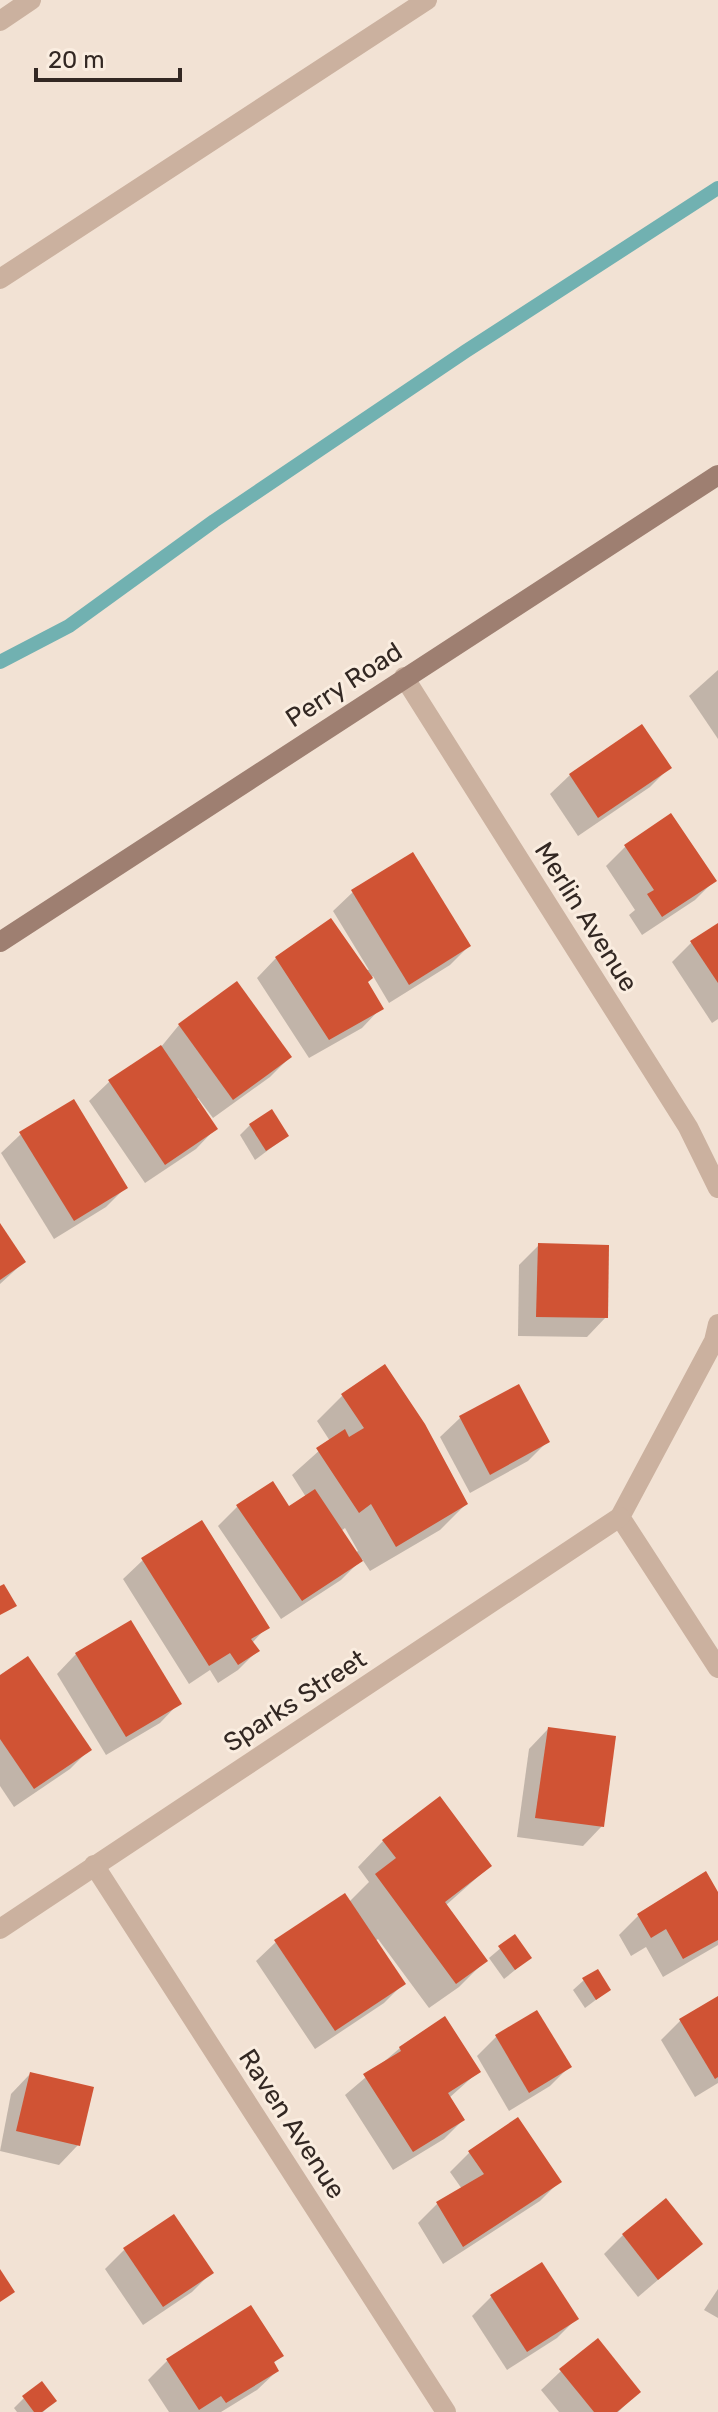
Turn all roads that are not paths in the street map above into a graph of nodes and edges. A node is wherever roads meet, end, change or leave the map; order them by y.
1 (31, 0) edge
2 (427, 0) edge
3 (0, 21) edge
4 (0, 279) edge
5 (718, 475) edge
6 (404, 677) junction
7 (0, 942) edge
8 (718, 1188) edge
9 (718, 1324) edge
10 (620, 1517) junction
11 (718, 1668) edge
12 (94, 1865) junction
13 (0, 1929) edge
14 (446, 2412) edge

1 - 3 street
2 - 4 street
5 - 6 main road, Perry Road
6 - 7 main road, Perry Road
6 - 8 street, Merlin Avenue
9 - 10 street
10 - 11 street
10 - 12 street, Sparks Street
12 - 13 street, Sparks Street
12 - 14 street, Raven Avenue

